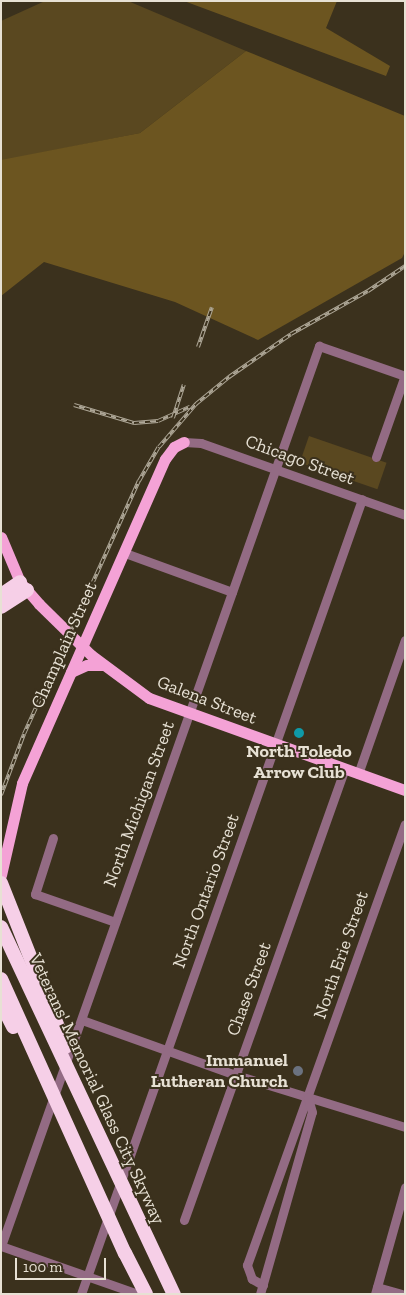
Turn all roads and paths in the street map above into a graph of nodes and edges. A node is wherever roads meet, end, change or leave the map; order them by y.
1 (405, 376) edge
2 (184, 442) joint
3 (376, 457) dead end
4 (275, 468) junction
5 (362, 499) junction
6 (405, 514) edge
7 (1, 537) edge
8 (125, 552) junction
9 (24, 586) junction
10 (232, 592) junction
11 (1, 595) edge
12 (1, 607) edge
13 (405, 640) edge
14 (82, 646) junction
15 (103, 665) junction
16 (71, 672) junction
17 (189, 714) junction
18 (275, 745) junction
19 (345, 769) junction
20 (358, 774) junction
21 (405, 790) edge
22 (405, 824) edge
23 (53, 838) dead end
24 (1, 875) edge
25 (1, 883) edge
26 (114, 922) junction
27 (1, 927) edge
28 (1, 979) edge
29 (1, 1003) edge
30 (82, 1020) junction
31 (167, 1051) junction
32 (69, 1073) junction
33 (236, 1075) junction
34 (308, 1098) junction
35 (405, 1126) edge
36 (405, 1187) edge
37 (266, 1213) junction
38 (282, 1217) junction
39 (184, 1220) dead end
40 (1, 1246) edge
41 (124, 1253) junction
42 (88, 1277) junction
43 (262, 1289) edge
44 (376, 1290) edge
45 (81, 1294) edge
46 (138, 1294) edge
47 (146, 1294) edge
48 (174, 1294) edge
49 (401, 1294) edge

1 - 3 street
1 - 4 street, North Michigan Street
2 - 4 street, Chicago Street
2 - 8 main road, Champlain Street
4 - 5 street, Chicago Street
4 - 10 street, North Michigan Street
5 - 6 street, Chicago Street
5 - 18 street, North Ontario Street
7 - 9 main road, Galena Street
8 - 10 street
8 - 14 main road, Champlain Street
9 - 11 highway
9 - 12 highway
9 - 14 main road, Galena Street
10 - 17 street, North Michigan Street
13 - 20 street
14 - 15 main road, Galena Street
14 - 16 main road, Champlain Street
15 - 16 main road
15 - 17 main road, Galena Street
16 - 24 main road, Champlain Street
17 - 18 main road, Galena Street
17 - 26 street, North Michigan Street
18 - 19 main road, Galena Street
18 - 31 street, North Ontario Street
19 - 20 main road, Galena Street
19 - 33 street, Chase Street
20 - 21 main road, Galena Street
22 - 34 street, North Erie Street
23 - 26 street
25 - 32 highway, bridge
26 - 30 street, North Michigan Street
27 - 32 highway, Veterans' Memorial Glass City Skyway, bridge
28 - 41 highway, bridge
29 - 41 highway, bridge
30 - 31 street
30 - 40 street, North Michigan Street
31 - 33 street
31 - 42 street, North Ontario Street
32 - 48 highway, Veterans' Memorial Glass City Skyway, bridge
33 - 34 street
33 - 39 street, Chase Street
34 - 35 street
34 - 37 street, North Erie Street
34 - 38 street, North Erie Street
36 - 44 street
37 - 38 street
37 - 43 street, North Erie Street
38 - 43 street, North Erie Street
40 - 42 street
41 - 47 highway
42 - 45 street, North Ontario Street
42 - 46 street
44 - 49 street

